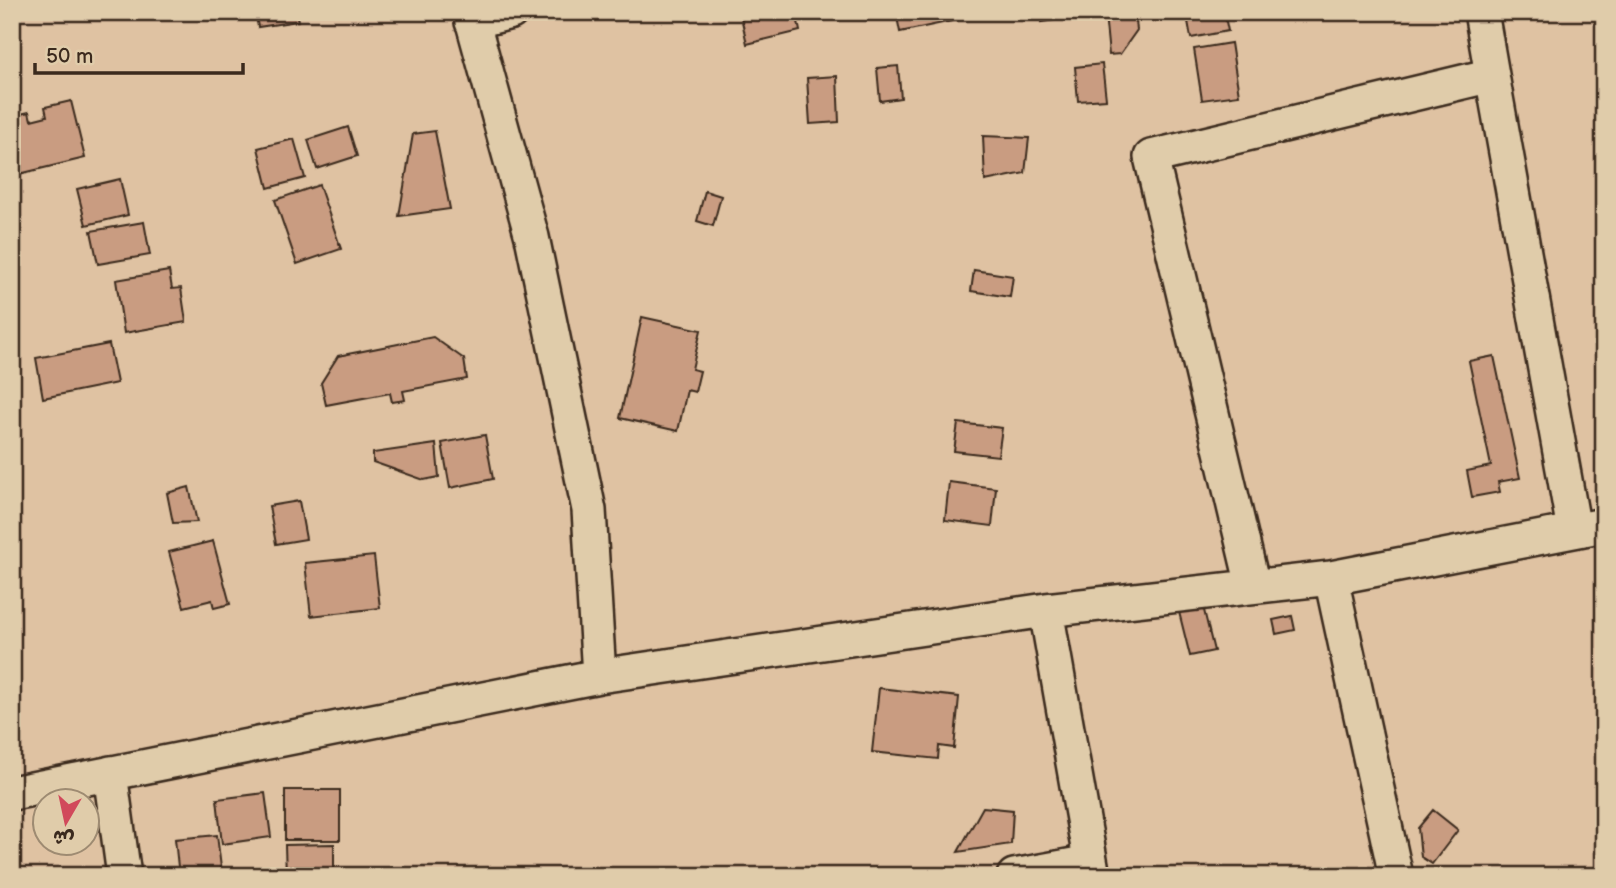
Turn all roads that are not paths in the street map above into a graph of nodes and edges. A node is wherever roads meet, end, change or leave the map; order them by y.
1 (512, 12) edge
2 (1481, 12) edge
3 (471, 17) edge
4 (1492, 75) junction
5 (1589, 528) edge
6 (1331, 578) junction
7 (1253, 586) junction
8 (1046, 610) junction
9 (598, 676) junction
10 (110, 773) junction
11 (12, 793) edge
12 (1091, 869) edge
13 (124, 876) edge
14 (1014, 876) edge
15 (1396, 876) edge

1 - 3 street
2 - 4 street
3 - 9 street
4 - 5 street
4 - 7 street
5 - 6 street
6 - 7 street
6 - 15 street
7 - 8 street
8 - 9 street
8 - 12 street
9 - 10 street
10 - 11 street
10 - 13 street
12 - 14 street

